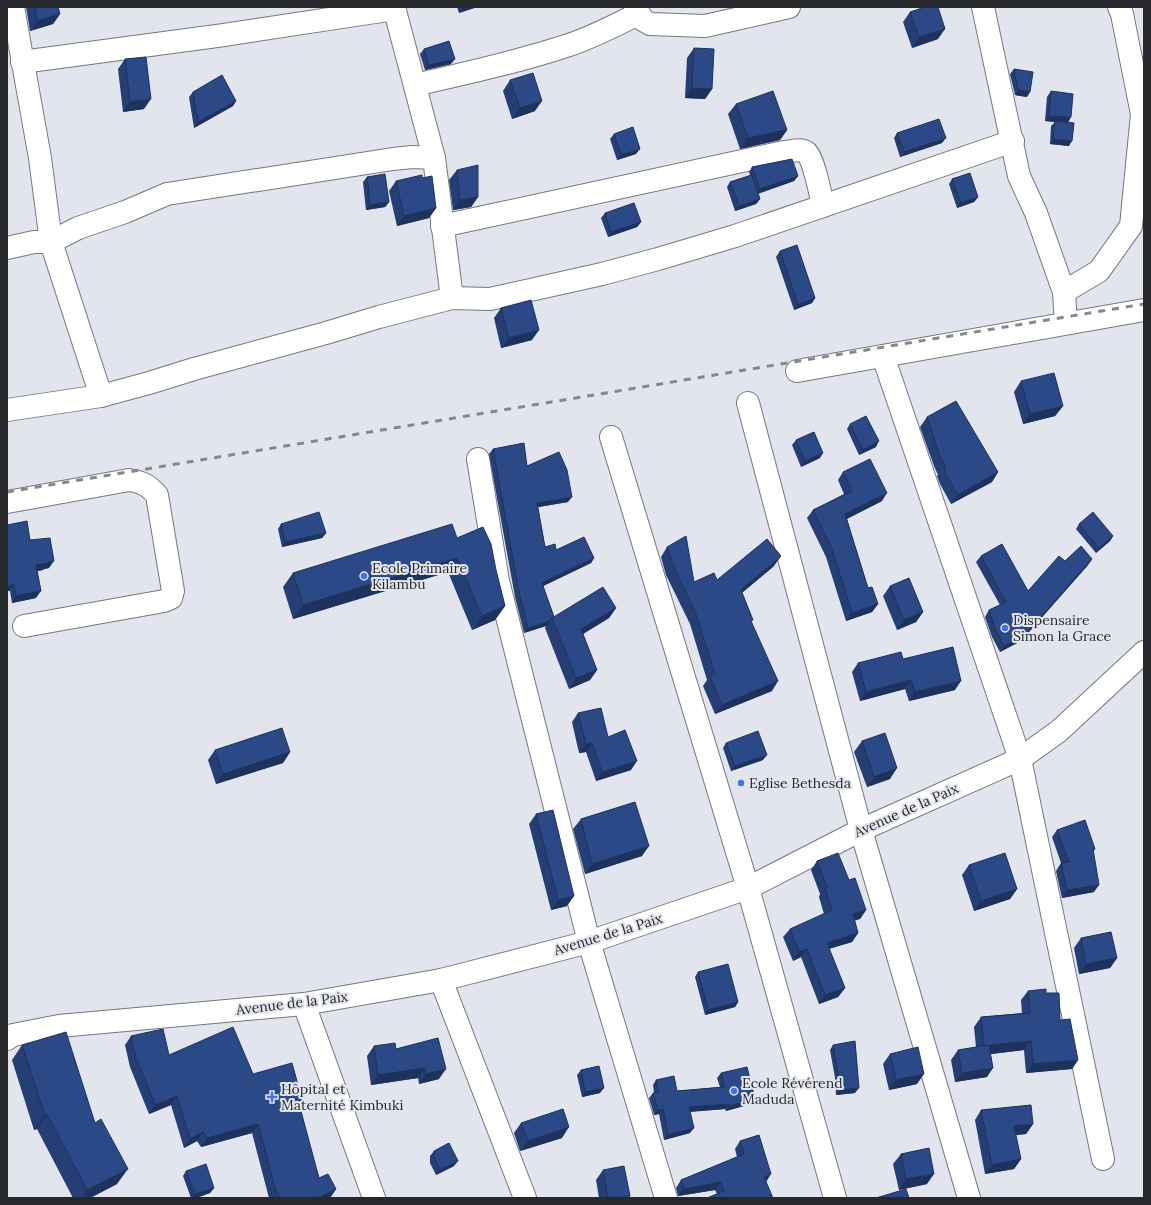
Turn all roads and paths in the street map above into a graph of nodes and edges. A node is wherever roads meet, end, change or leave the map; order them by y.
1 (13, 7) edge
2 (789, 7) edge
3 (967, 7) edge
4 (983, 7) edge
5 (1119, 7) edge
6 (395, 8) edge
7 (637, 10) edge
8 (991, 44) junction
9 (22, 62) junction
10 (415, 85) junction
11 (1013, 142) junction
12 (434, 158) junction
13 (823, 206) junction
14 (442, 226) junction
15 (51, 242) junction
16 (7, 248) edge
17 (1064, 292) junction
18 (452, 298) junction
19 (1144, 310) edge
20 (1066, 323) junction
21 (883, 356) junction
22 (797, 371) dead end
23 (101, 396) junction
24 (748, 403) dead end
25 (7, 410) edge
26 (611, 437) dead end
27 (478, 459) dead end
28 (7, 502) edge
29 (24, 626) dead end
30 (1144, 652) edge
31 (1020, 759) junction
32 (861, 830) junction
33 (748, 888) junction
34 (590, 942) junction
35 (441, 980) junction
36 (304, 1004) junction
37 (7, 1039) edge
38 (1103, 1159) dead end
39 (374, 1198) edge
40 (525, 1198) edge
41 (666, 1198) edge
42 (835, 1198) edge
43 (970, 1198) edge

1 - 9 street
2 - 7 street
3 - 8 street
4 - 8 street
5 - 17 street
6 - 9 street
6 - 10 street
7 - 10 street
8 - 11 street
9 - 15 street
10 - 12 street
11 - 13 street
11 - 17 street
12 - 14 street
12 - 15 street
13 - 14 street
13 - 18 street
14 - 18 street
15 - 16 street
15 - 23 street
17 - 20 street
18 - 23 street
19 - 20 street
20 - 21 street
21 - 22 street
21 - 31 street
23 - 25 street
24 - 32 street
26 - 33 street
27 - 34 street
28 - 29 street
30 - 31 street, Avenue de la Paix
31 - 32 street, Avenue de la Paix
31 - 38 street
32 - 33 street, Avenue de la Paix
32 - 43 street
33 - 34 street, Avenue de la Paix
33 - 42 street
34 - 35 street, Avenue de la Paix
34 - 41 street
35 - 36 street, Avenue de la Paix
35 - 40 street
36 - 37 street, Avenue de la Paix
36 - 39 street

